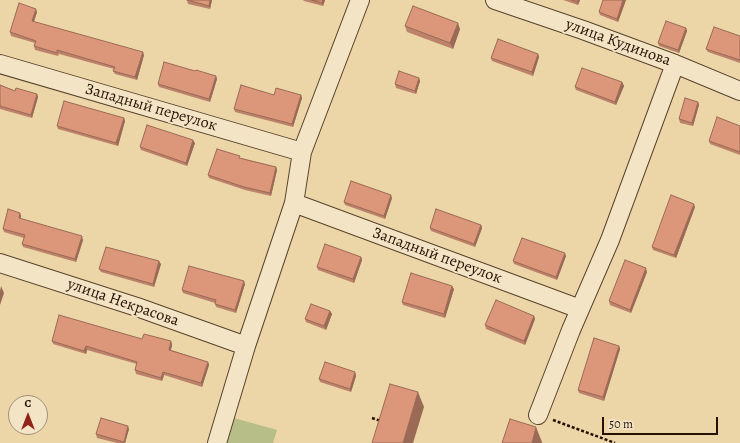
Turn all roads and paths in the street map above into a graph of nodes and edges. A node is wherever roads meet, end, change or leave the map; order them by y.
1 (360, 0) edge
2 (495, 0) edge
3 (0, 64) edge
4 (675, 64) junction
5 (740, 91) edge
6 (302, 152) junction
7 (294, 203) junction
8 (0, 263) edge
9 (580, 309) junction
10 (246, 346) junction
11 (538, 415) joint
12 (372, 418) dead end
13 (382, 421) edge
14 (216, 443) edge
15 (614, 443) edge

1 - 6 street
2 - 4 street, улица Кудинова
3 - 6 street, Западный переулок
4 - 5 street, улица Кудинова
4 - 9 street
6 - 7 street
7 - 9 street, Западный переулок
7 - 10 street
8 - 10 street, улица Некрасова
9 - 11 street
10 - 14 street
11 - 15 path
12 - 13 path

